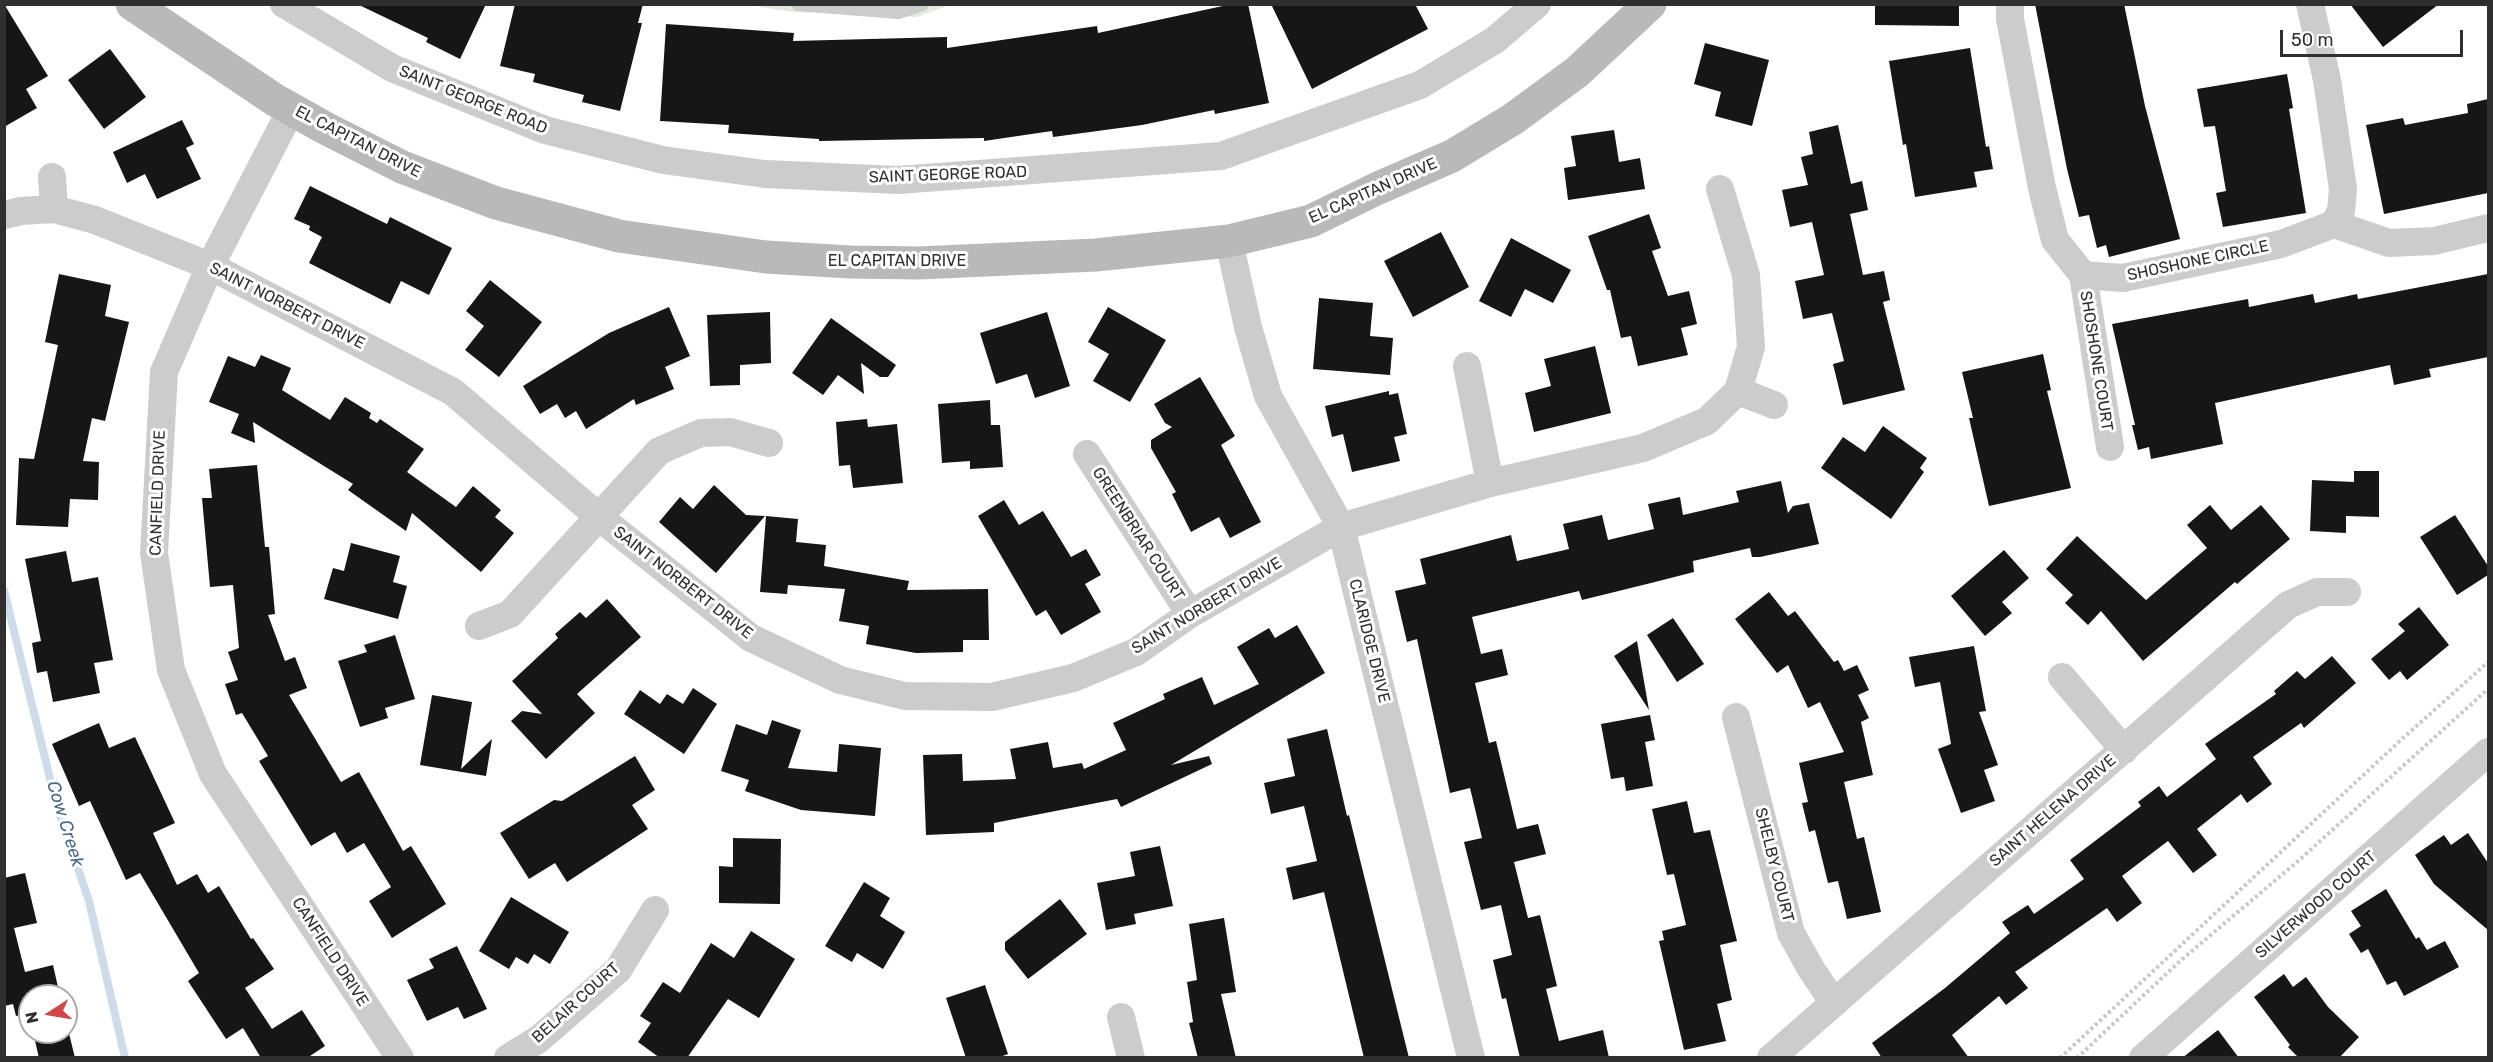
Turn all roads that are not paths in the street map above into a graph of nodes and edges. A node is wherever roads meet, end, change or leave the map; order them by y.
1 (132, 4) edge
2 (284, 4) edge
3 (798, 4) edge
4 (922, 4) edge
5 (1537, 4) edge
6 (1650, 4) edge
7 (2010, 4) edge
8 (2310, 4) edge
9 (292, 108) junction
10 (52, 177) dead end
11 (1720, 189) dead end
12 (54, 209) junction
13 (4, 215) edge
14 (2334, 224) junction
15 (2488, 228) edge
16 (1228, 241) junction
17 (210, 266) junction
18 (2083, 275) junction
19 (1467, 366) dead end
20 (1738, 391) junction
21 (1774, 405) dead end
22 (769, 443) dead end
23 (2110, 447) dead end
24 (1087, 454) dead end
25 (1490, 483) junction
26 (599, 517) junction
27 (1341, 527) junction
28 (2347, 592) dead end
29 (1190, 614) junction
30 (479, 626) dead end
31 (2062, 677) dead end
32 (1736, 717) dead end
33 (2124, 750) junction
34 (2488, 752) edge
35 (655, 910) dead end
36 (1834, 1003) junction
37 (1121, 1017) dead end
38 (400, 1058) edge
39 (508, 1058) edge
40 (1131, 1058) edge
41 (1471, 1058) edge
42 (1771, 1058) edge
43 (2143, 1058) edge

1 - 9 street, EL CAPITAN DRIVE
2 - 5 street, SAINT GEORGE ROAD
3 - 4 lane
6 - 16 street, EL CAPITAN DRIVE
7 - 18 street
8 - 14 street
9 - 16 street, EL CAPITAN DRIVE
9 - 17 street, CANFIELD DRIVE
10 - 12 street
11 - 20 street, SAINT NORBERT DRIVE
12 - 13 street, SAINT NORBERT DRIVE
12 - 17 street, SAINT NORBERT DRIVE
14 - 15 street
14 - 18 street, SHOSHONE CIRCLE
16 - 27 street, CLARIDGE DRIVE
17 - 26 street, SAINT NORBERT DRIVE
17 - 38 street, CANFIELD DRIVE
18 - 23 street, SHOSHONE COURT
19 - 25 street
20 - 21 street
20 - 25 street, SAINT NORBERT DRIVE
22 - 26 street
24 - 29 street, GREENBRIAR COURT
25 - 27 street, SAINT NORBERT DRIVE
26 - 29 street, SAINT NORBERT DRIVE
26 - 30 street
27 - 29 street, SAINT NORBERT DRIVE
27 - 41 street, CLARIDGE DRIVE
28 - 33 street, SAINT HELENA DRIVE
31 - 33 street
32 - 36 street, SHELBY COURT
33 - 36 street, SAINT HELENA DRIVE
34 - 43 street, SILVERWOOD COURT
35 - 39 street, BELAIR COURT
36 - 42 street, SAINT HELENA DRIVE
37 - 40 street

